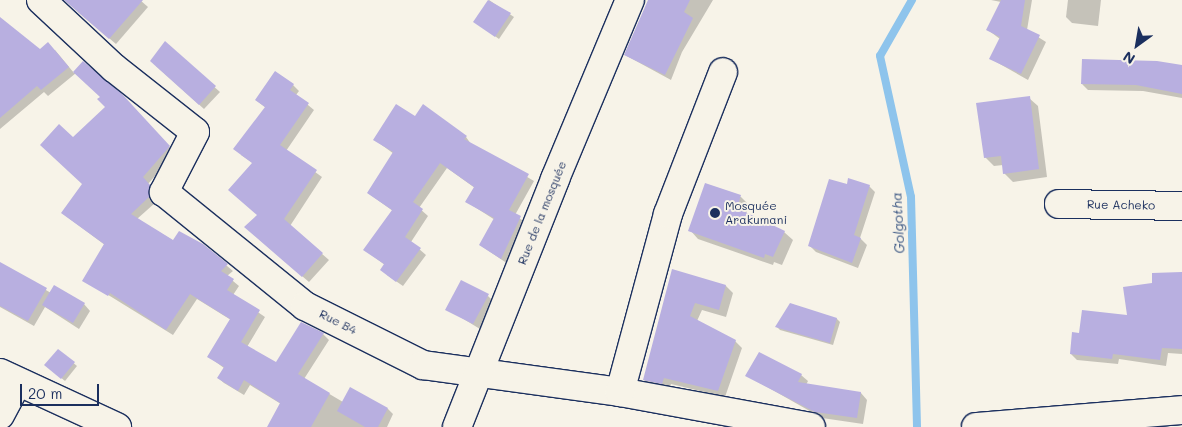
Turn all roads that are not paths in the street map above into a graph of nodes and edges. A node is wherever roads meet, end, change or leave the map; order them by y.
1 (41, 0) edge
2 (630, 0) edge
3 (723, 72) dead end
4 (1059, 204) dead end
5 (1182, 206) edge
6 (479, 373) junction
7 (9, 378) edge
8 (620, 392) junction
9 (1182, 410) edge
10 (0, 414) edge
11 (117, 427) edge
12 (457, 427) edge
13 (811, 427) edge
14 (976, 427) edge

1 - 6 street, Rue B4
2 - 6 street, Rue de la mosquée
3 - 8 street
4 - 5 street, Rue Acheko
6 - 8 street, Rue B4
6 - 12 street, Rue de la mosquée
7 - 10 street
7 - 11 street
8 - 13 street, Rue B4
9 - 14 street

